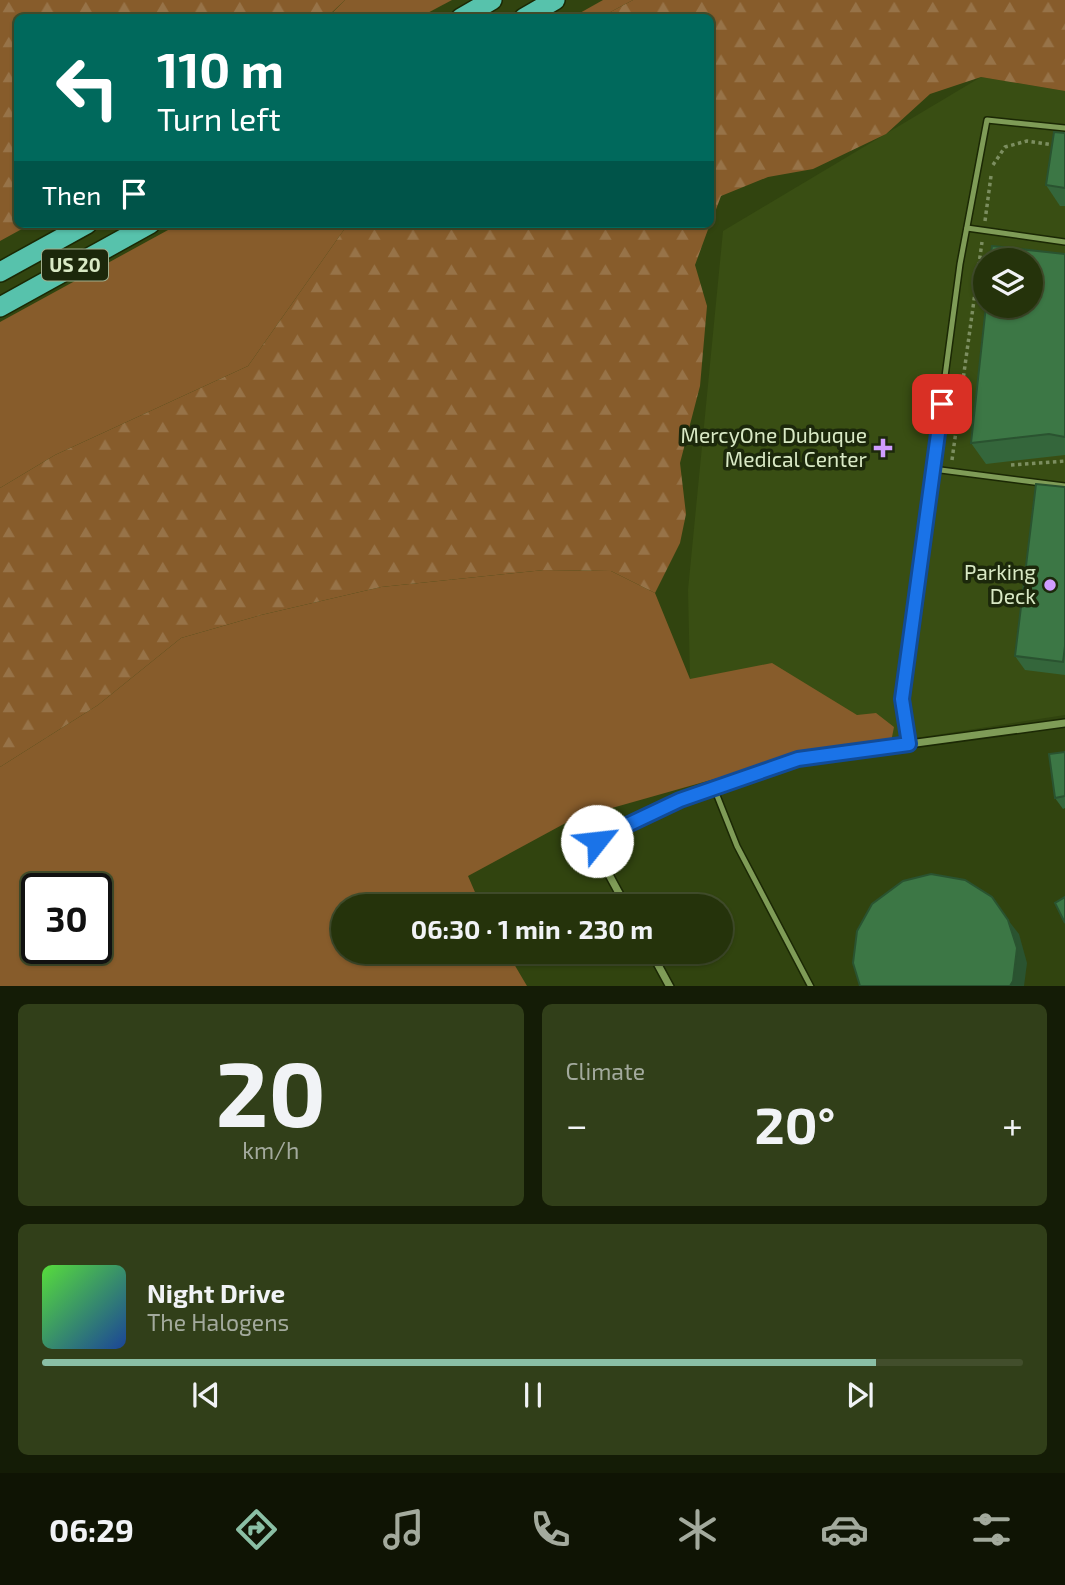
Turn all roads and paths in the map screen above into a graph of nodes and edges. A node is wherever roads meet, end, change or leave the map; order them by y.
1 (492, 0) edge
2 (555, 0) edge
3 (468, 14) edge
4 (531, 14) edge
5 (1065, 128) edge
6 (1065, 147) edge
7 (80, 228) edge
8 (143, 228) edge
9 (967, 228) junction
10 (984, 231) junction
11 (1065, 242) edge
12 (0, 272) edge
13 (0, 307) edge
14 (1065, 461) edge
15 (961, 465) dead end
16 (1007, 466) edge
17 (933, 468) junction
18 (1065, 486) edge
19 (1065, 723) edge
20 (909, 744) junction
21 (714, 789) junction
22 (619, 894) edge
23 (658, 964) edge
24 (670, 986) edge
25 (811, 986) edge

1 - 3 highway
2 - 4 highway
5 - 9 lane
6 - 10 path
7 - 12 highway, US 20
8 - 13 highway, US 20
9 - 10 lane
9 - 17 lane
10 - 11 lane
10 - 15 path
14 - 16 path
17 - 18 lane
17 - 20 lane
19 - 20 street
20 - 21 street
21 - 22 street
21 - 25 lane
23 - 24 street

